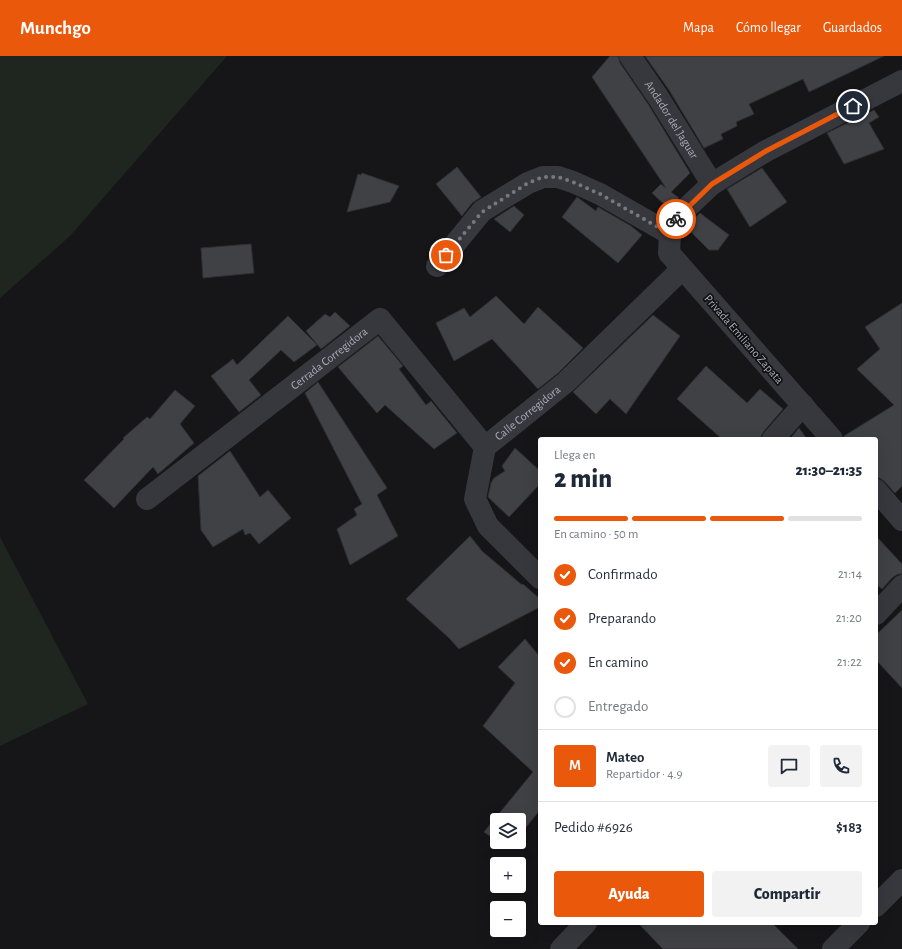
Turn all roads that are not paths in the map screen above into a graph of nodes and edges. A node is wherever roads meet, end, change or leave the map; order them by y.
1 (630, 56) edge
2 (902, 81) edge
3 (712, 184) junction
4 (670, 234) junction
5 (437, 266) dead end
6 (682, 269) junction
7 (803, 406) junction
8 (775, 437) edge
9 (830, 437) edge
10 (485, 447) junction
11 (878, 492) edge
12 (147, 499) dead end
13 (902, 520) edge
14 (538, 576) edge
15 (902, 586) edge
16 (878, 612) edge
17 (902, 880) edge
18 (878, 904) edge
19 (584, 925) edge
20 (857, 925) edge
21 (561, 949) edge
22 (833, 949) edge

1 - 3 street, Andador del Jaguar
2 - 3 street
3 - 4 street
4 - 5 street
4 - 6 street, Privada Emiliano Zapata
6 - 7 street, Privada Emiliano Zapata
6 - 10 street, Calle Corregidora
7 - 8 street
7 - 9 street, Privada Emiliano Zapata
10 - 12 street, Cerrada Corregidora
10 - 14 street, Calle Corregidora
11 - 13 street
15 - 16 street
17 - 18 street
19 - 21 street
20 - 22 street

